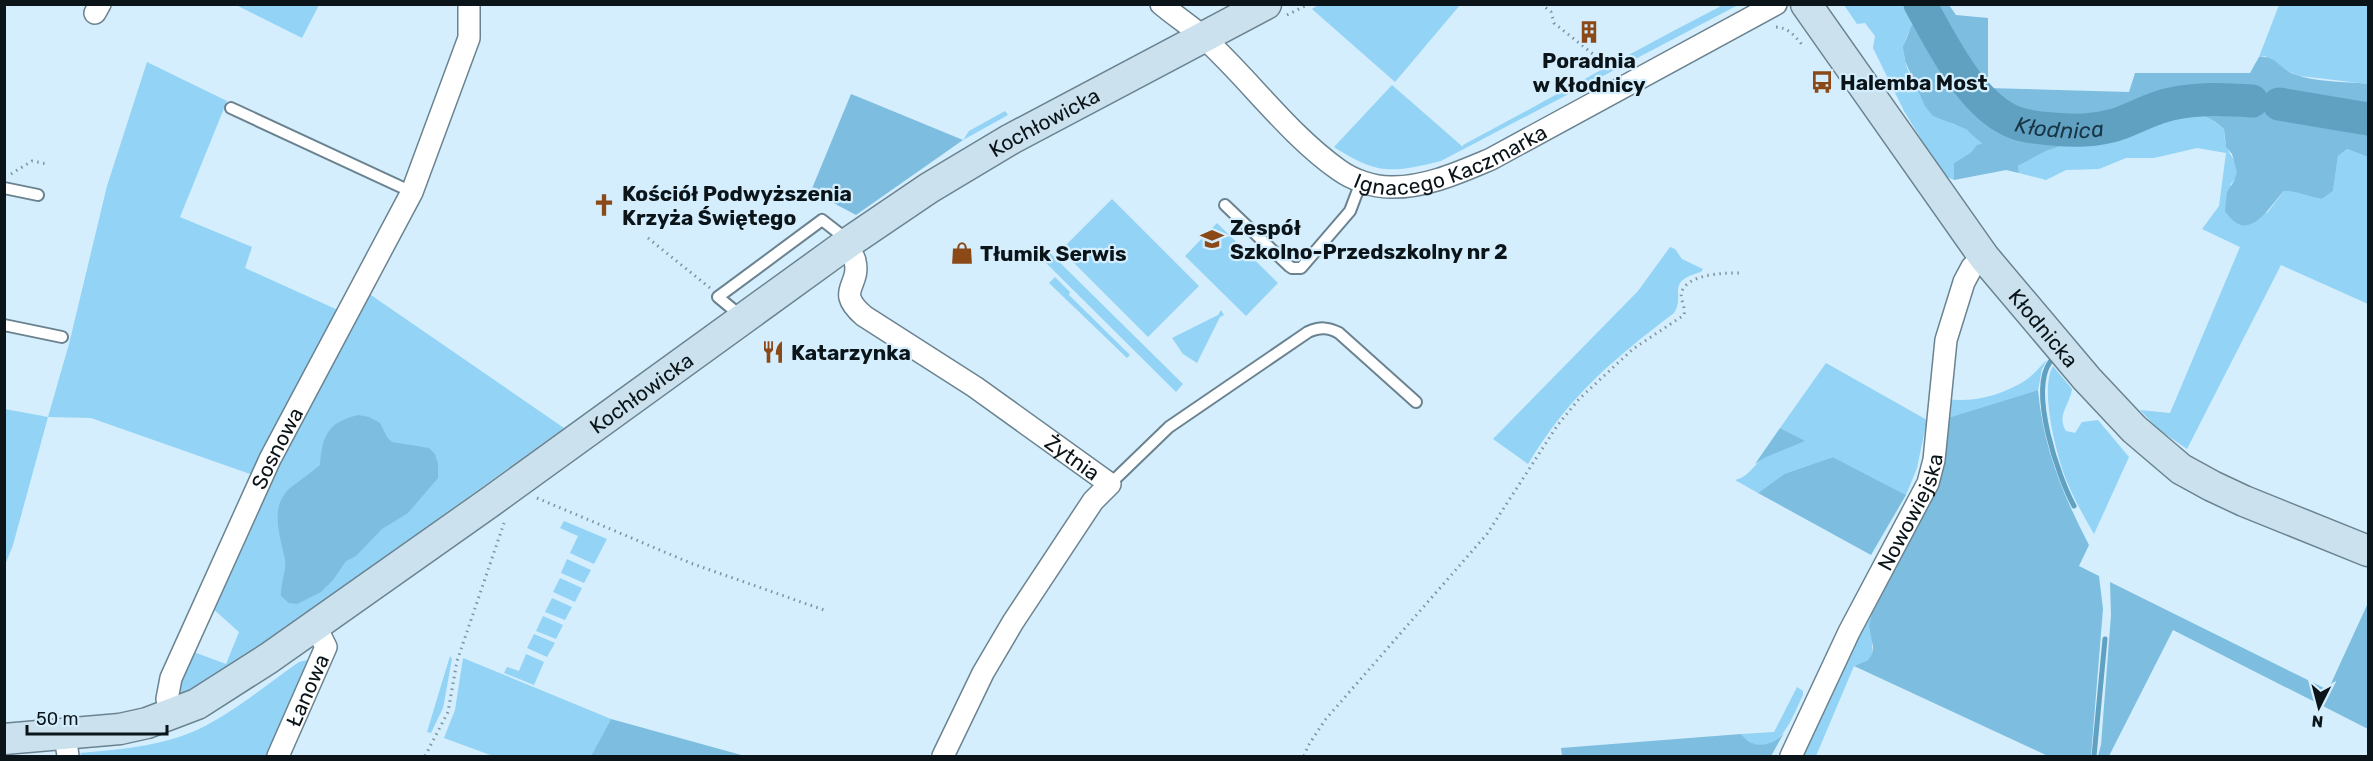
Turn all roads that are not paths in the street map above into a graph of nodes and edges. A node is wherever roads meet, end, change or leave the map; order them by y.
1 (469, 4) edge
2 (1161, 4) edge
3 (1266, 4) edge
4 (1776, 4) edge
5 (1806, 4) edge
6 (1203, 37) junction
7 (231, 108) dead end
8 (1361, 182) junction
9 (4, 188) edge
10 (412, 192) junction
11 (38, 195) dead end
12 (1225, 205) dead end
13 (847, 243) junction
14 (1984, 257) junction
15 (4, 325) edge
16 (62, 337) dead end
17 (1416, 402) dead end
18 (1110, 484) junction
19 (2368, 551) edge
20 (315, 625) junction
21 (171, 715) junction
22 (4, 739) edge
23 (66, 746) edge
24 (278, 756) edge
25 (943, 756) edge
26 (1791, 756) edge

1 - 10 street, Sosnowa
2 - 6 street, Ignacego Kaczmarka
3 - 6 street, Kochłowicka
4 - 8 street, Ignacego Kaczmarka
5 - 14 street, Kłodnicka
6 - 8 street, Ignacego Kaczmarka
6 - 13 street, Kochłowicka
7 - 10 lane
8 - 12 lane
9 - 11 lane
10 - 21 street, Sosnowa
13 - 18 street, Żytnia
13 - 20 street, Kochłowicka
14 - 19 street, Kłodnicka
14 - 26 street, Nowowiejska
15 - 16 lane
17 - 18 lane
18 - 25 street, Żytnia
20 - 21 street, Kochłowicka
20 - 24 street, Łanowa
21 - 23 street, Kochłowicka
22 - 23 street, Kochłowicka

